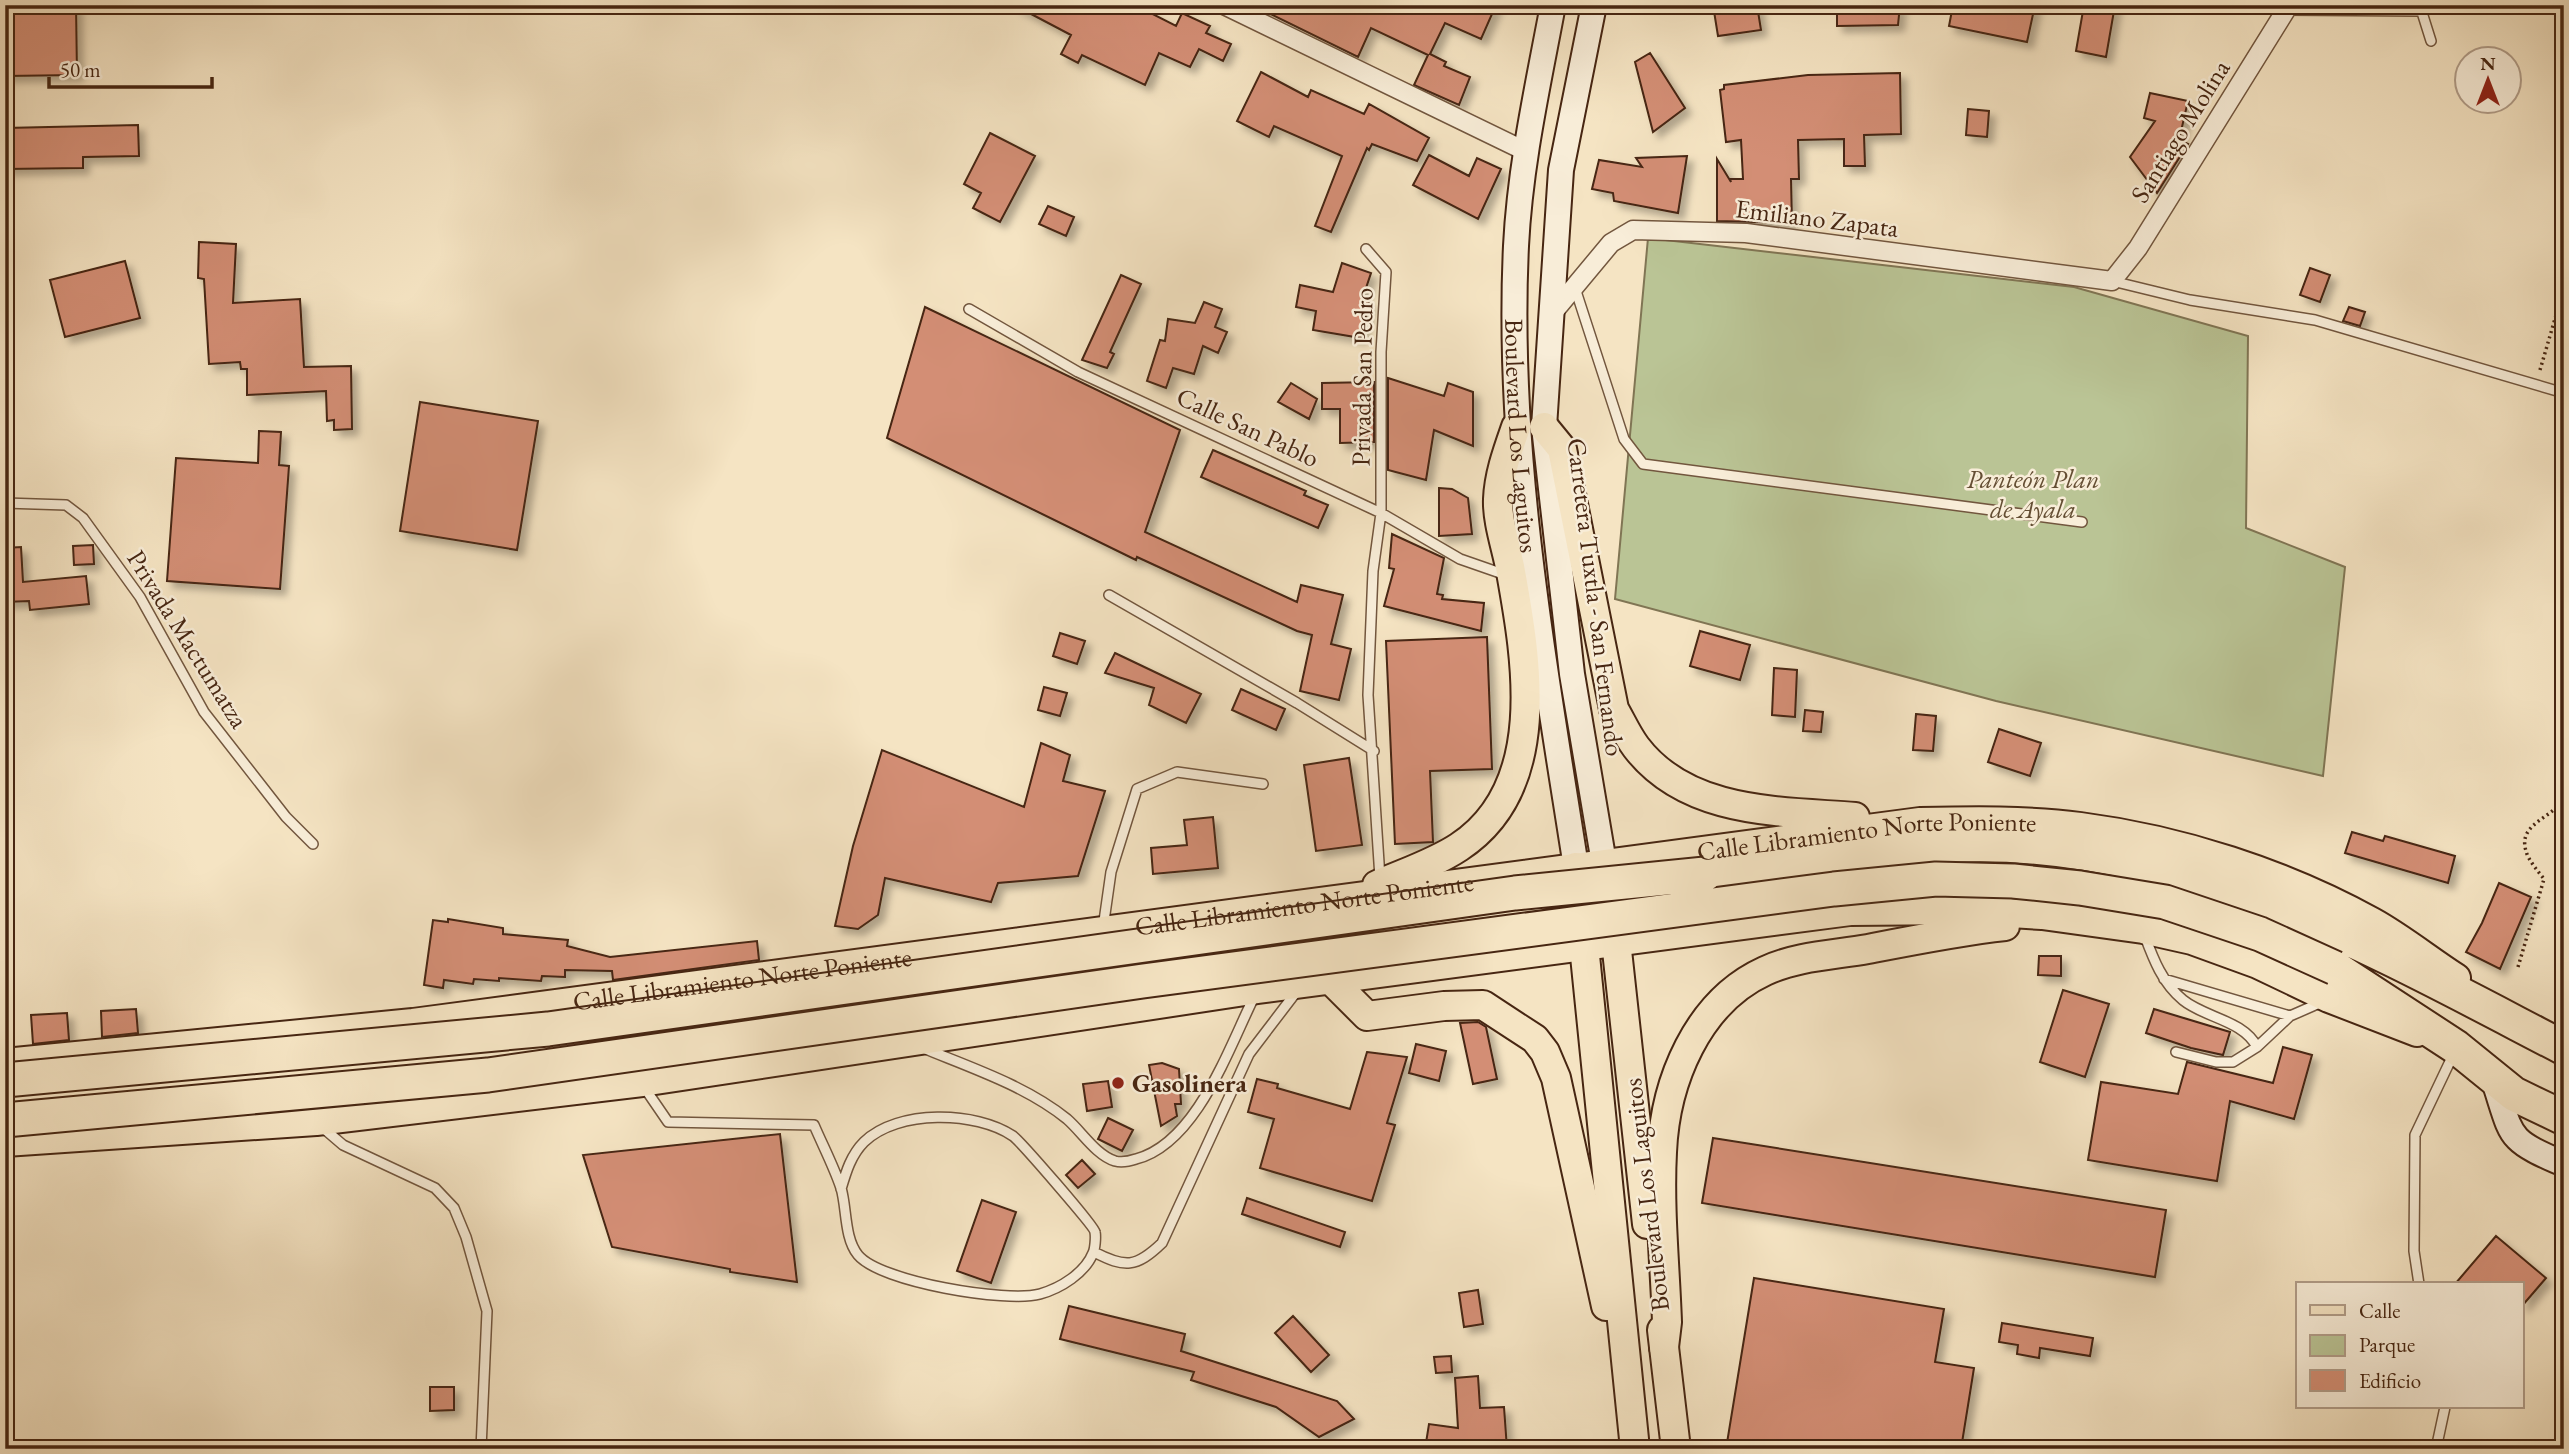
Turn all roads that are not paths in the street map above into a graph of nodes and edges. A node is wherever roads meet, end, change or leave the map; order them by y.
1 (1224, 5) edge
2 (1553, 5) edge
3 (1594, 5) edge
4 (2287, 8) edge
5 (2420, 8) edge
6 (2431, 41) dead end
7 (1525, 151) junction
8 (1366, 249) dead end
9 (2112, 281) junction
10 (1574, 286) junction
11 (969, 309) dead end
12 (1551, 315) junction
13 (2564, 393) edge
14 (1516, 427) junction
15 (1544, 427) junction
16 (5, 503) edge
17 (1381, 513) junction
18 (2082, 522) dead end
19 (1511, 576) junction
20 (1109, 595) dead end
21 (1374, 751) junction
22 (1263, 784) dead end
23 (1920, 822) junction
24 (313, 844) dead end
25 (1604, 863) junction
26 (1576, 867) junction
27 (1380, 883) junction
28 (1344, 899) junction
29 (2042, 915) junction
30 (2143, 929) junction
31 (1102, 932) junction
32 (1616, 942) junction
33 (1585, 946) junction
34 (2164, 979) junction
35 (1317, 982) junction
36 (2332, 983) junction
37 (1258, 989) junction
38 (2290, 1017) junction
39 (906, 1041) junction
40 (2558, 1046) edge
41 (2257, 1047) junction
42 (2456, 1047) junction
43 (2176, 1052) dead end
44 (5, 1063) edge
45 (5, 1080) edge
46 (2494, 1081) junction
47 (642, 1082) junction
48 (2564, 1118) edge
49 (5, 1119) edge
50 (316, 1121) junction
51 (5, 1142) edge
52 (2564, 1164) edge
53 (841, 1189) junction
54 (1094, 1252) junction
55 (2419, 1282) edge
56 (1664, 1347) junction
57 (1627, 1348) junction
58 (2445, 1408) edge
59 (481, 1449) edge
60 (1635, 1449) edge
61 (1676, 1449) edge
62 (2436, 1449) edge

1 - 7 street
2 - 7 main road, Boulevard Los Laguitos
3 - 12 main road, Carretera Tuxtla - San Fernando
4 - 5 lane
4 - 9 street, Santiago Molina
5 - 6 lane
7 - 14 main road, Boulevard Los Laguitos
8 - 17 lane, Privada San Pedro
9 - 10 street, Emiliano Zapata
9 - 13 lane
10 - 12 street, Emiliano Zapata
10 - 18 lane
11 - 17 lane, Calle San Pablo
12 - 15 main road, Carretera Tuxtla - San Fernando
14 - 19 main road
14 - 26 main road, Boulevard Los Laguitos
15 - 23 main road
15 - 25 main road, Carretera Tuxtla - San Fernando
16 - 24 lane, Privada Mactumatza
17 - 19 lane, Calle San Pablo
17 - 21 lane, Privada San Pedro
19 - 27 main road
20 - 21 lane
21 - 27 lane, Privada San Pedro
22 - 31 lane
23 - 25 main road, Calle Libramiento Norte Poniente
23 - 40 main road, Calle Libramiento Norte Poniente
25 - 26 main road, Calle Libramiento Norte Poniente
25 - 32 main road, Boulevard Los Laguitos
26 - 28 main road, Calle Libramiento Norte Poniente
26 - 33 main road, Boulevard Los Laguitos
27 - 28 main road
28 - 31 main road, Calle Libramiento Norte Poniente
29 - 30 main road, Calle Libramiento Norte Poniente
29 - 32 main road, Calle Libramiento Norte Poniente
29 - 56 main road
30 - 34 lane
30 - 36 main road, Calle Libramiento Norte Poniente
31 - 44 main road, Calle Libramiento Norte Poniente
32 - 33 main road, Calle Libramiento Norte Poniente
32 - 56 main road, Boulevard Los Laguitos
33 - 35 main road, Calle Libramiento Norte Poniente
33 - 57 main road, Boulevard Los Laguitos
34 - 38 lane
34 - 41 lane
35 - 37 main road, Calle Libramiento Norte Poniente
35 - 54 lane
35 - 57 main road
36 - 38 lane
36 - 42 highway, Calle Libramiento Norte Poniente
36 - 49 highway, Calle Libramiento Norte Poniente, bridge
37 - 39 main road, Calle Libramiento Norte Poniente
37 - 39 lane
38 - 41 lane
39 - 47 main road, Calle Libramiento Norte Poniente
40 - 45 highway, Calle Libramiento Norte Poniente, bridge
41 - 43 lane
42 - 46 highway, Calle Libramiento Norte Poniente
42 - 55 lane
46 - 48 highway, Calle Libramiento Norte Poniente
46 - 52 main road
47 - 50 main road, Calle Libramiento Norte Poniente
47 - 53 lane
50 - 51 main road, Calle Libramiento Norte Poniente
50 - 59 lane
53 - 54 lane
53 - 54 lane
56 - 61 main road, Boulevard Los Laguitos
57 - 60 main road, Boulevard Los Laguitos
58 - 62 lane

